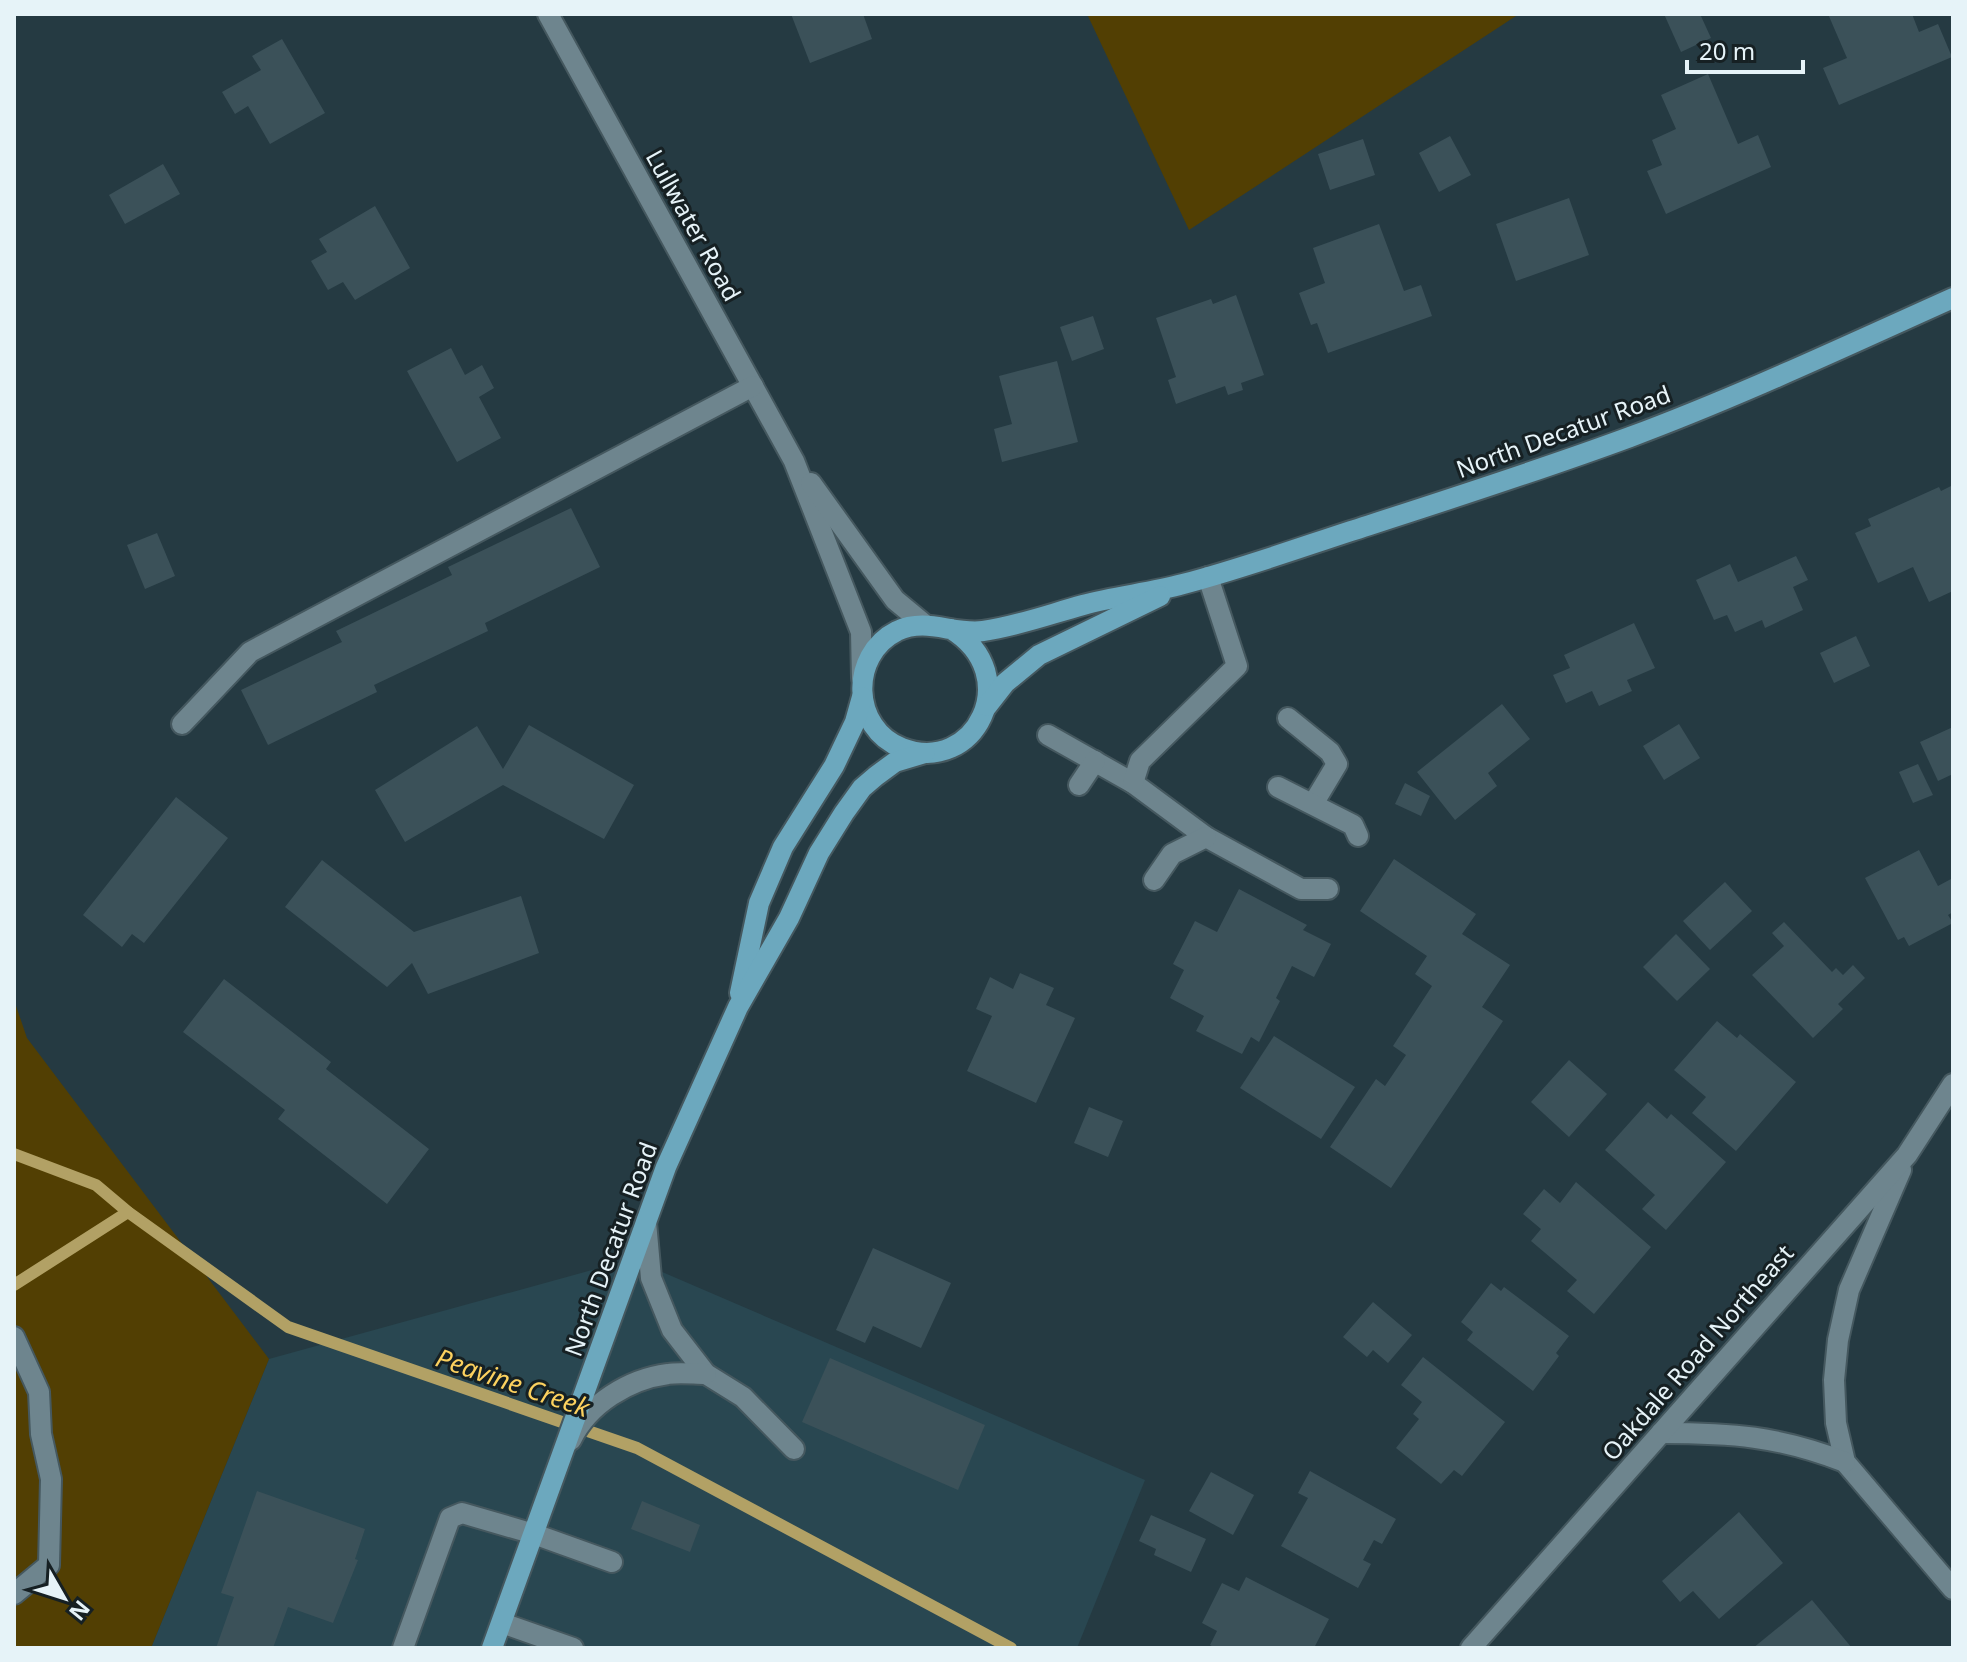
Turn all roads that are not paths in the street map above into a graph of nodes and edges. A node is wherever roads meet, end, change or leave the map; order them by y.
1 (548, 14) edge
2 (1953, 298) edge
3 (753, 386) junction
4 (794, 461) junction
5 (1208, 577) junction
6 (1180, 585) junction
7 (924, 624) junction
8 (951, 629) junction
9 (862, 689) junction
10 (987, 706) junction
11 (1288, 718) dead end
12 (182, 724) dead end
13 (1048, 735) dead end
14 (926, 752) junction
15 (1095, 761) junction
16 (1133, 783) junction
17 (1079, 785) dead end
18 (1278, 787) dead end
19 (1313, 804) junction
20 (1358, 836) dead end
21 (1206, 837) junction
22 (1154, 880) dead end
23 (1328, 889) dead end
24 (738, 1007) junction
25 (1953, 1084) edge
26 (1907, 1155) junction
27 (646, 1222) junction
28 (17, 1345) edge
29 (706, 1374) junction
30 (592, 1400) junction
31 (1661, 1433) junction
32 (794, 1449) dead end
33 (1845, 1462) junction
34 (534, 1534) junction
35 (612, 1562) dead end
36 (1953, 1589) edge
37 (14, 1594) edge
38 (502, 1623) junction
39 (403, 1648) edge
40 (492, 1648) edge
41 (573, 1648) edge
42 (1471, 1648) edge

1 - 3 street, Lullwater Road
2 - 5 main road, North Decatur Road
3 - 4 street, Lullwater Road
3 - 12 street
4 - 7 street, Lullwater Road
4 - 9 street, Lullwater Road
5 - 6 main road, North Decatur Road
5 - 16 street
6 - 8 main road, North Decatur Road
6 - 10 main road, North Decatur Road
7 - 8 main road, North Decatur Road
7 - 9 main road, North Decatur Road
8 - 10 main road
9 - 14 main road
9 - 24 main road, North Decatur Road
10 - 14 main road, North Decatur Road
11 - 19 street
13 - 15 street
14 - 24 main road, North Decatur Road
15 - 16 street
15 - 17 street
16 - 21 street
18 - 19 street
19 - 20 street
21 - 22 street
21 - 23 street
24 - 27 main road, North Decatur Road
25 - 26 street, Oakdale Road Northeast
26 - 31 street, Oakdale Road Northeast
26 - 33 street
27 - 29 street
27 - 30 main road, North Decatur Road
28 - 37 street
29 - 30 street
29 - 32 street
30 - 34 main road, North Decatur Road
31 - 33 street
31 - 42 street, Oakdale Road Northeast
33 - 36 street
34 - 35 street
34 - 38 main road, North Decatur Road
34 - 39 street
38 - 40 main road, North Decatur Road
38 - 41 street

